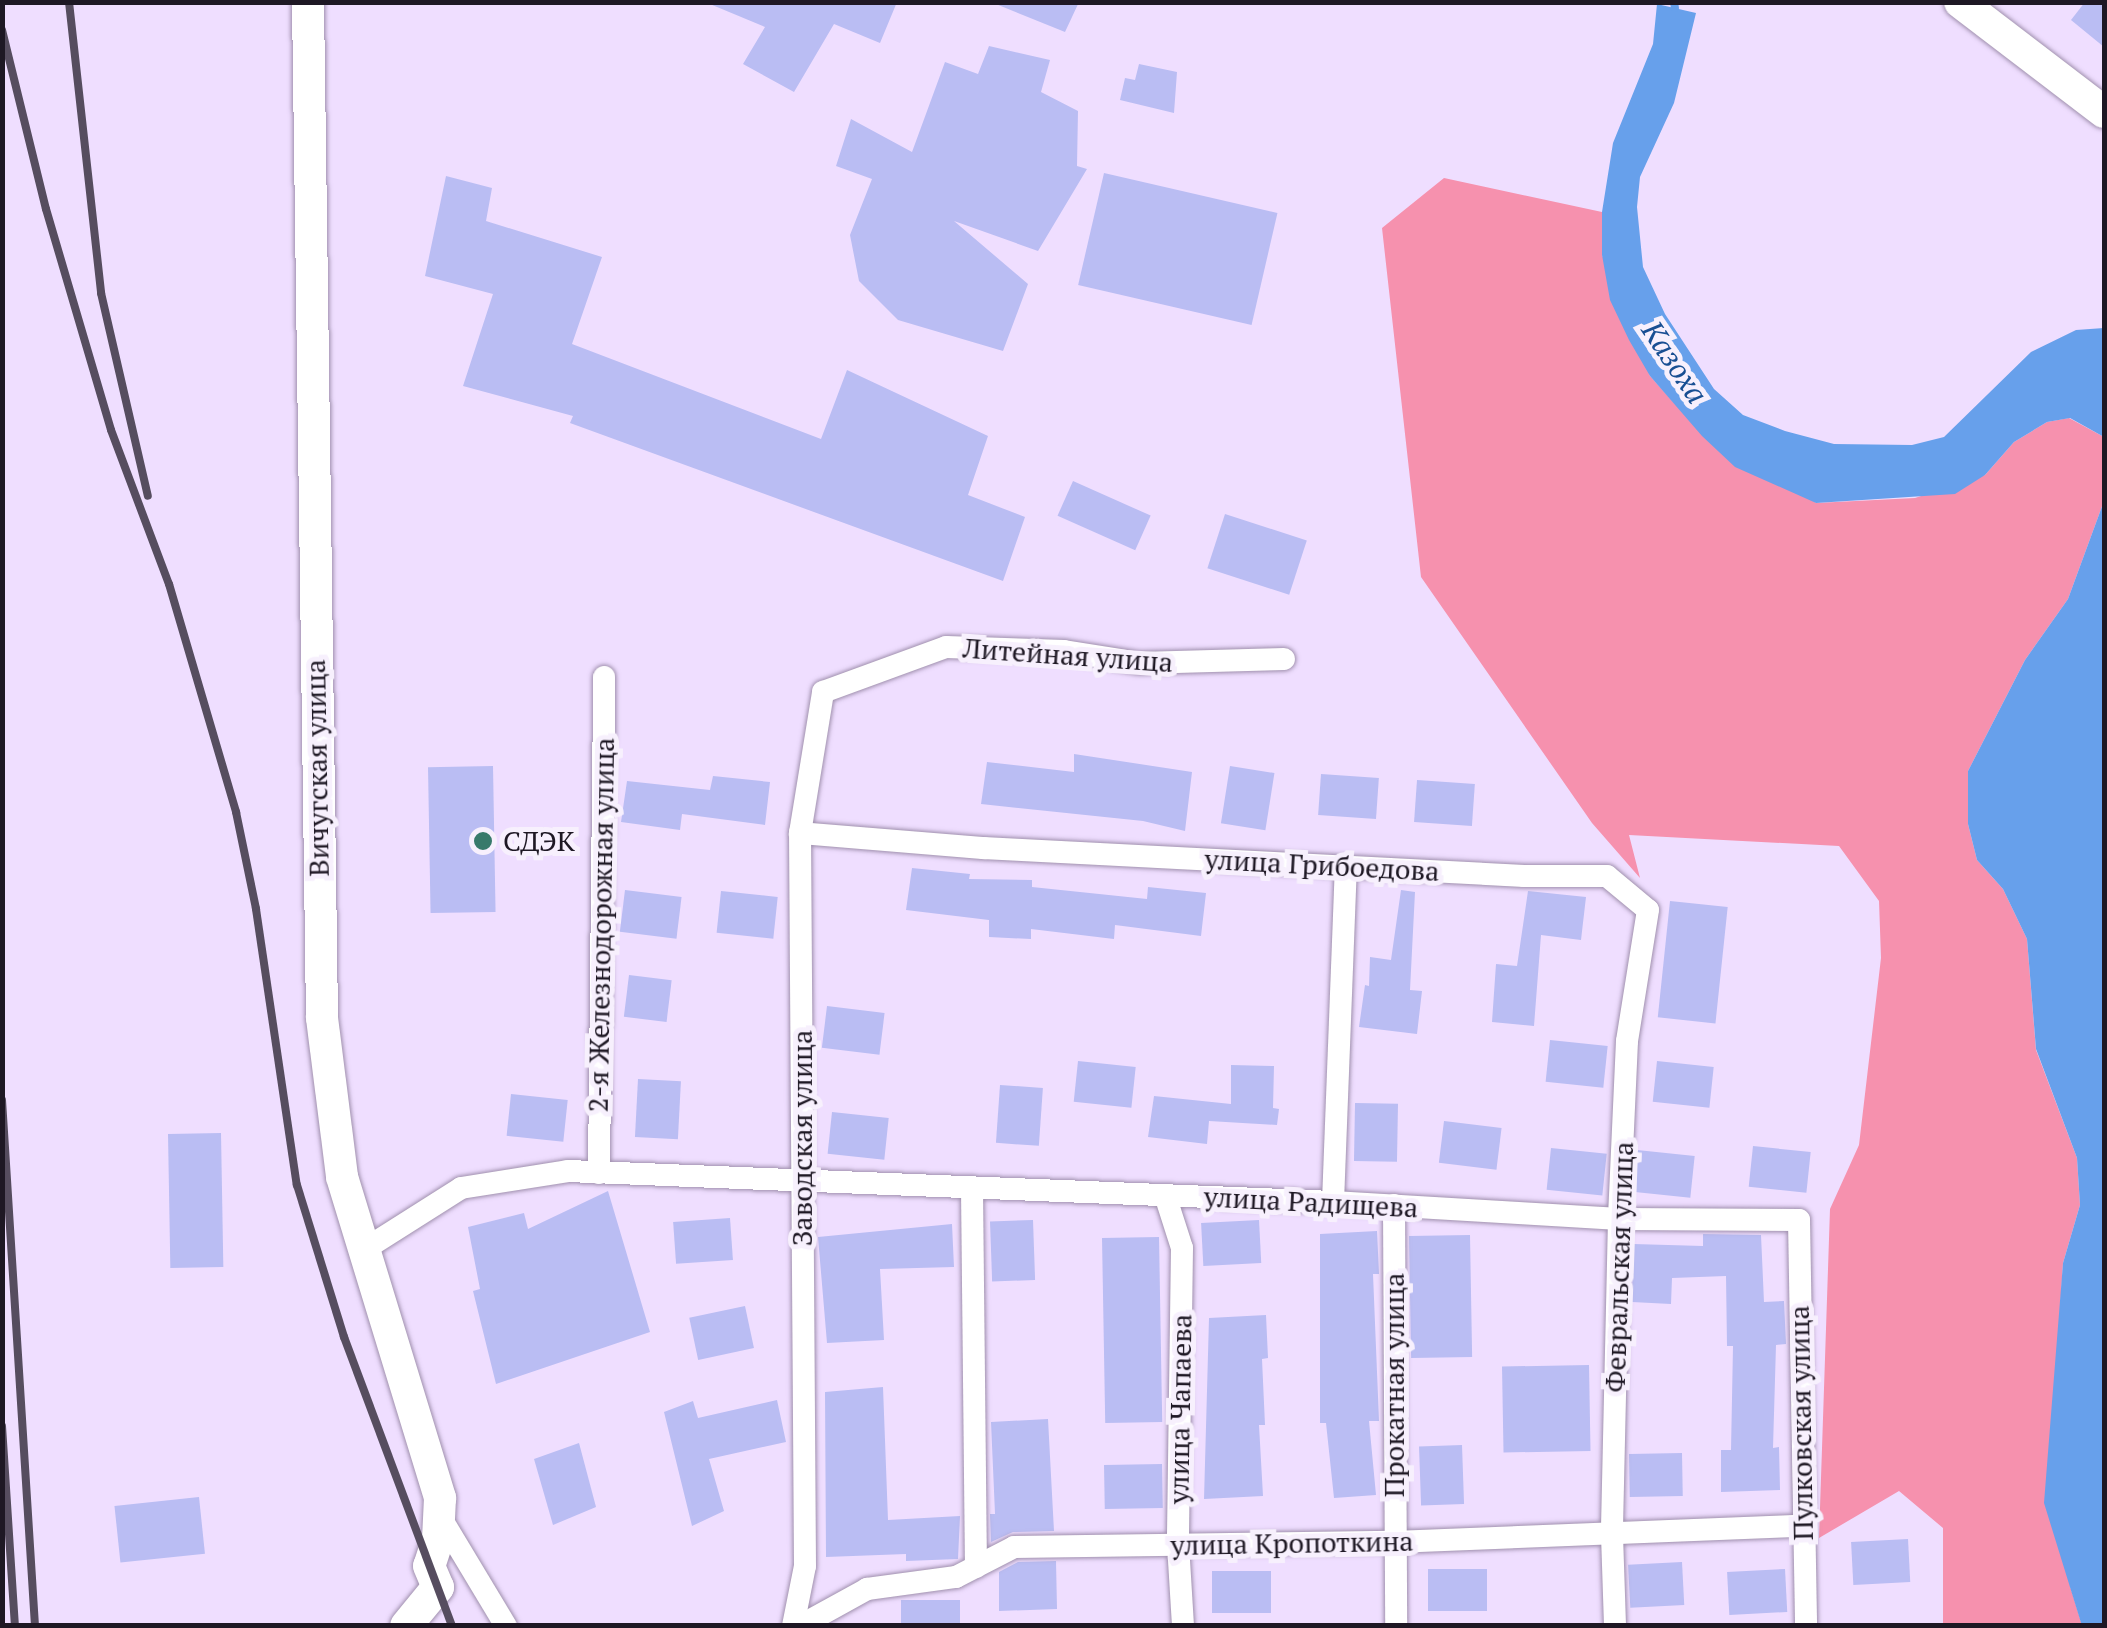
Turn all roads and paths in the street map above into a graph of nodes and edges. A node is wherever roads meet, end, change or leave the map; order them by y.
1 (308, 2) edge
2 (1960, 2) edge
3 (2104, 112) edge
4 (1284, 659) dead end
5 (604, 677) dead end
6 (800, 833) junction
7 (1346, 866) junction
8 (1648, 910) joint
9 (598, 1173) junction
10 (812, 1181) junction
11 (972, 1188) junction
12 (1165, 1195) junction
13 (1333, 1202) junction
14 (1394, 1206) junction
15 (1618, 1219) junction
16 (1799, 1220) joint
17 (365, 1249) junction
18 (441, 1518) junction
19 (1802, 1526) junction
20 (1612, 1535) junction
21 (1394, 1542) junction
22 (1178, 1544) junction
23 (976, 1567) junction
24 (406, 1626) edge
25 (506, 1626) edge
26 (796, 1626) edge
27 (1184, 1626) edge
28 (1396, 1626) edge
29 (1615, 1626) edge
30 (1806, 1626) edge

1 - 17 main road, Вичугская улица
2 - 3 main road
4 - 6 street, Литейная улица
5 - 9 street, 2-я Железнодорожная улица
6 - 7 street, улица Грибоедова
6 - 10 street, Заводская улица
7 - 8 street, улица Грибоедова
7 - 13 street
8 - 15 street, Февральская улица
9 - 10 street
9 - 17 street
10 - 11 street, улица Радищева
10 - 26 street, Заводская улица
11 - 12 street, улица Радищева
11 - 23 street
12 - 13 street, улица Радищева
12 - 22 street, улица Чапаева
13 - 14 street, улица Радищева
14 - 15 street, улица Радищева
14 - 21 street, Прокатная улица
15 - 16 street, улица Радищева
15 - 20 street, Февральская улица
16 - 19 street, Пулковская улица
17 - 18 main road, Вичугская улица
18 - 24 main road, Вичугская улица
18 - 25 street, Вичугская улица
19 - 20 street, улица Кропоткина
19 - 30 street, Пулковская улица
20 - 21 street, улица Кропоткина
20 - 29 street, Февральская улица
21 - 22 street, улица Кропоткина
21 - 28 street, Прокатная улица
22 - 23 street, улица Кропоткина
22 - 27 street, улица Чапаева
23 - 26 street, улица Кропоткина

